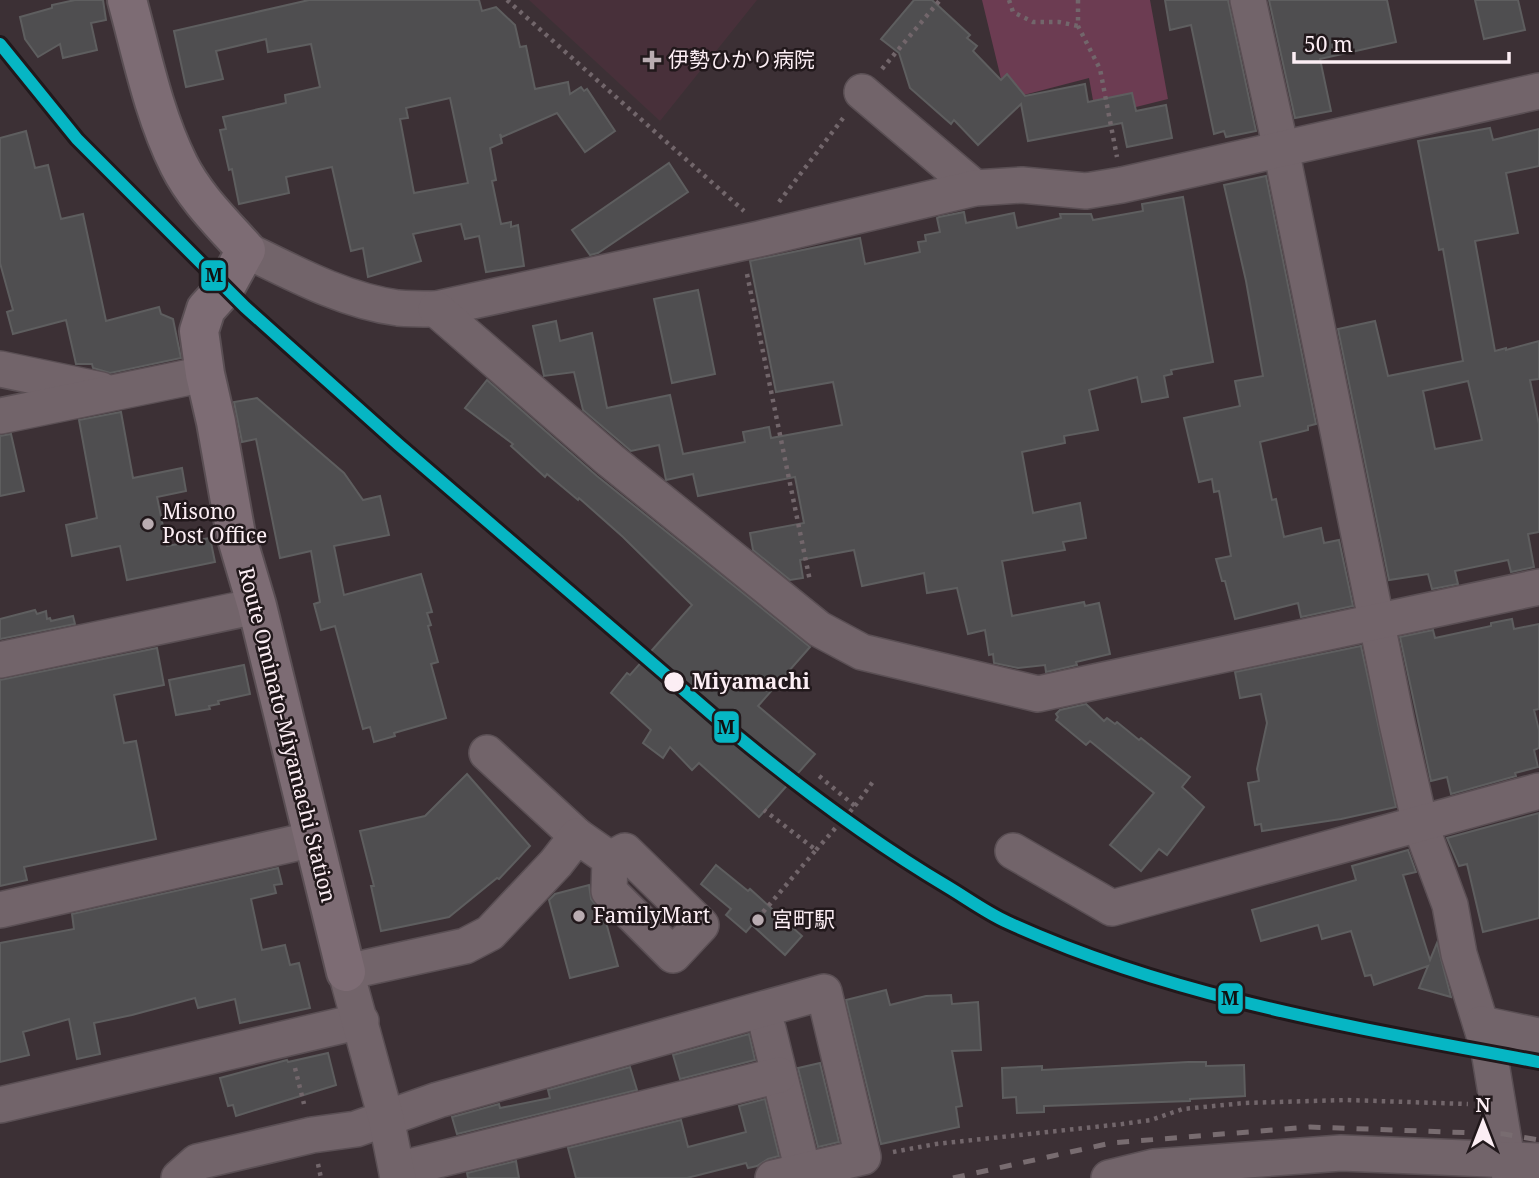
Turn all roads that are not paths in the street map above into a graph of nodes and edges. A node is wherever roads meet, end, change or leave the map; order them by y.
1 (127, 0) edge
2 (1248, 0) edge
3 (1539, 91) edge
4 (862, 92) road end
5 (1281, 149) junction
6 (975, 188) junction
7 (246, 250) junction
8 (436, 309) junction
9 (0, 369) edge
10 (205, 374) junction
11 (115, 393) junction
12 (0, 416) edge
13 (1539, 587) edge
14 (257, 606) junction
15 (1377, 621) junction
16 (0, 660) edge
17 (487, 753) dead end
18 (1539, 791) edge
19 (1420, 824) junction
20 (577, 836) junction
21 (314, 839) junction
22 (1013, 851) dead end
23 (610, 859) dead end
24 (0, 910) edge
25 (346, 972) junction
26 (361, 1021) junction
27 (1481, 1024) junction
28 (768, 1029) dead end
29 (1539, 1036) edge
30 (779, 1075) junction
31 (0, 1105) edge
32 (386, 1118) junction
33 (1518, 1165) edge
34 (397, 1174) edge
35 (788, 1174) edge
36 (180, 1178) edge
37 (1109, 1178) edge

1 - 7 main road
2 - 5 street
3 - 5 street
4 - 6 street
5 - 6 street
5 - 15 street
6 - 8 street
7 - 8 street
7 - 10 main road, Route Ominato-Miyamachi Station
8 - 15 street
9 - 11 street
10 - 11 street
10 - 14 main road, Route Ominato-Miyamachi Station
11 - 12 street
13 - 15 street
14 - 16 street
14 - 21 main road, Route Ominato-Miyamachi Station
15 - 19 street
17 - 20 street
18 - 19 street
19 - 22 street
19 - 27 street
20 - 23 street
20 - 25 street
21 - 24 street
21 - 25 main road, Route Ominato-Miyamachi Station
25 - 26 street
26 - 31 street
26 - 32 street
27 - 29 street
27 - 33 street
28 - 30 street
30 - 34 street
30 - 35 street
32 - 34 street
32 - 35 street
32 - 36 street
33 - 37 street

